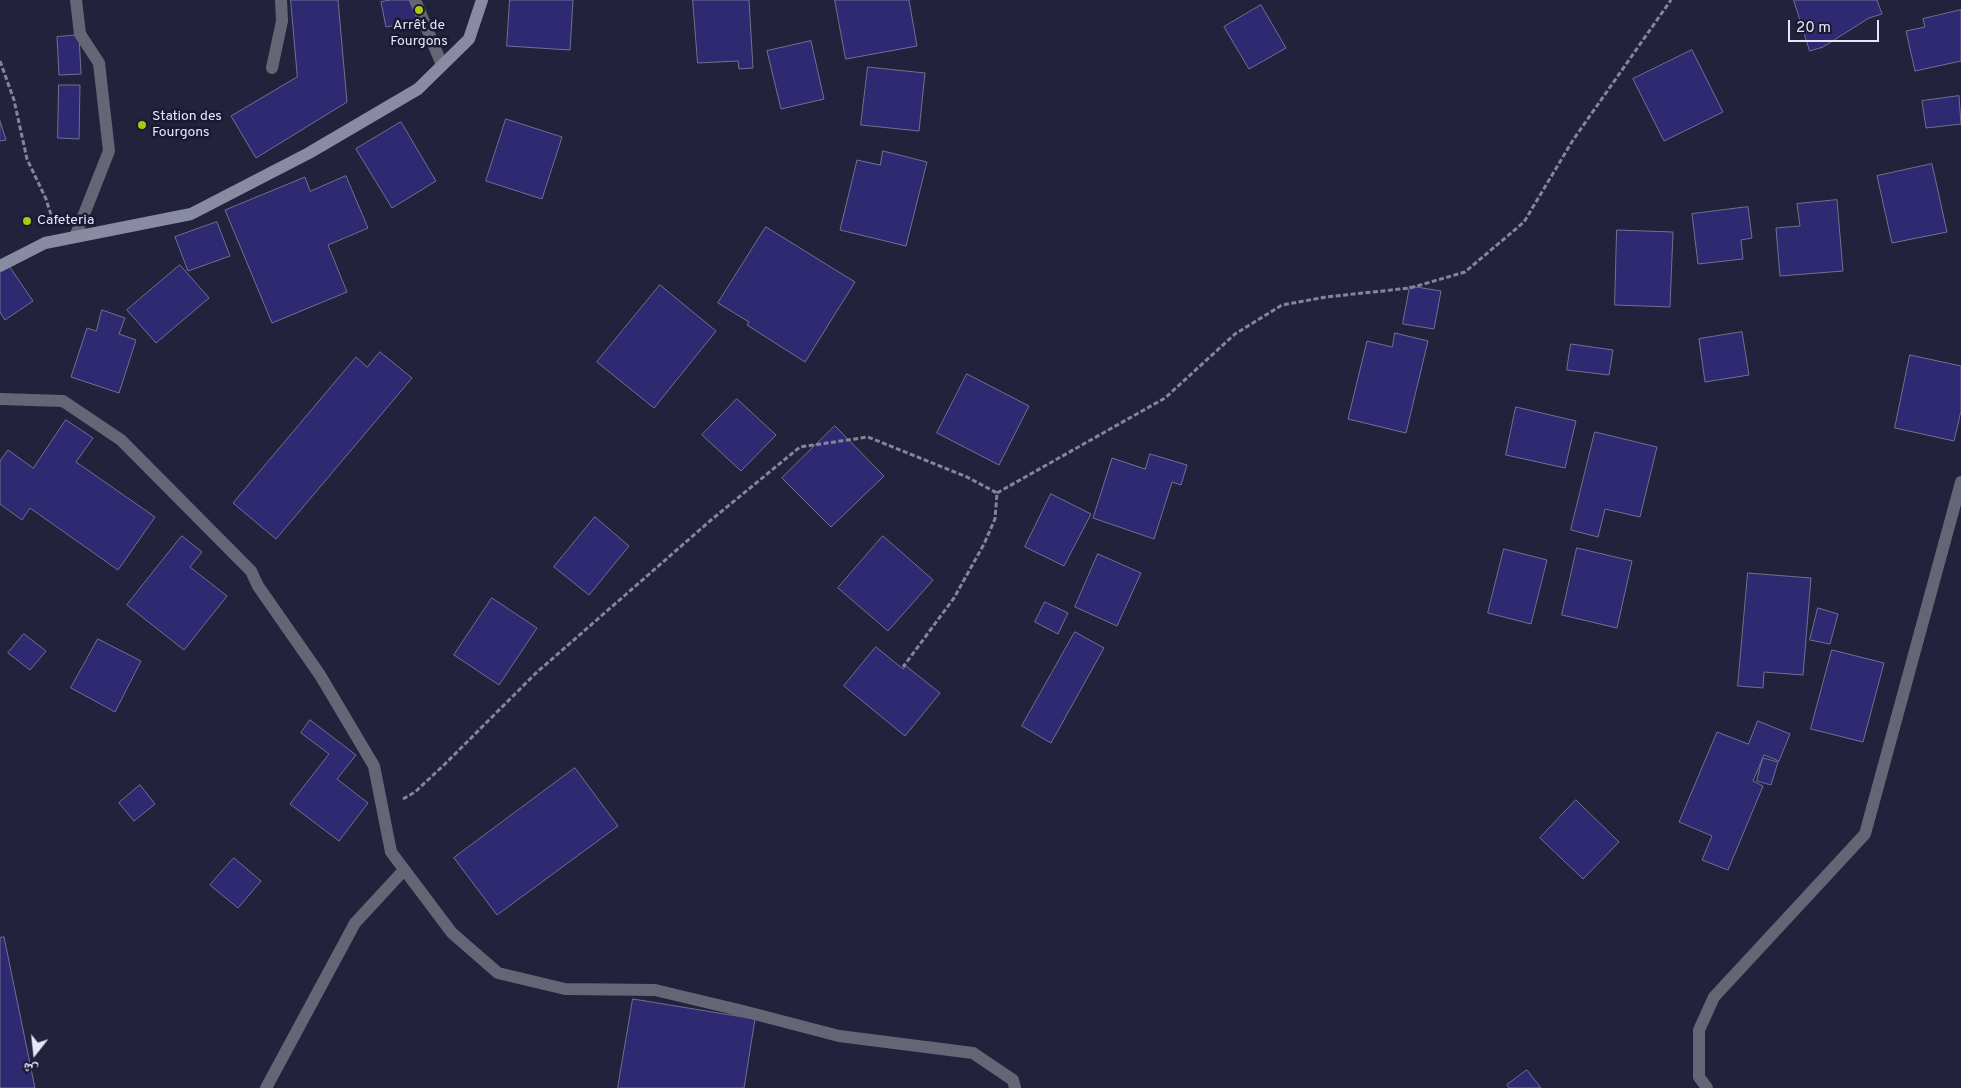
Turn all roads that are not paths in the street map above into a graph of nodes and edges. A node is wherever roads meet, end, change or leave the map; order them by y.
1 (76, 0) edge
2 (282, 0) edge
3 (415, 0) edge
4 (482, 0) edge
5 (442, 66) junction
6 (272, 68) dead end
7 (75, 237) junction
8 (0, 266) edge
9 (0, 399) edge
10 (1961, 482) edge
11 (404, 870) junction
12 (266, 1088) edge
13 (1015, 1088) edge
14 (1707, 1088) edge

1 - 7 street
2 - 6 street
3 - 5 street
4 - 5 main road
5 - 7 main road
7 - 8 main road
9 - 11 street
10 - 14 street
11 - 12 street
11 - 13 street

